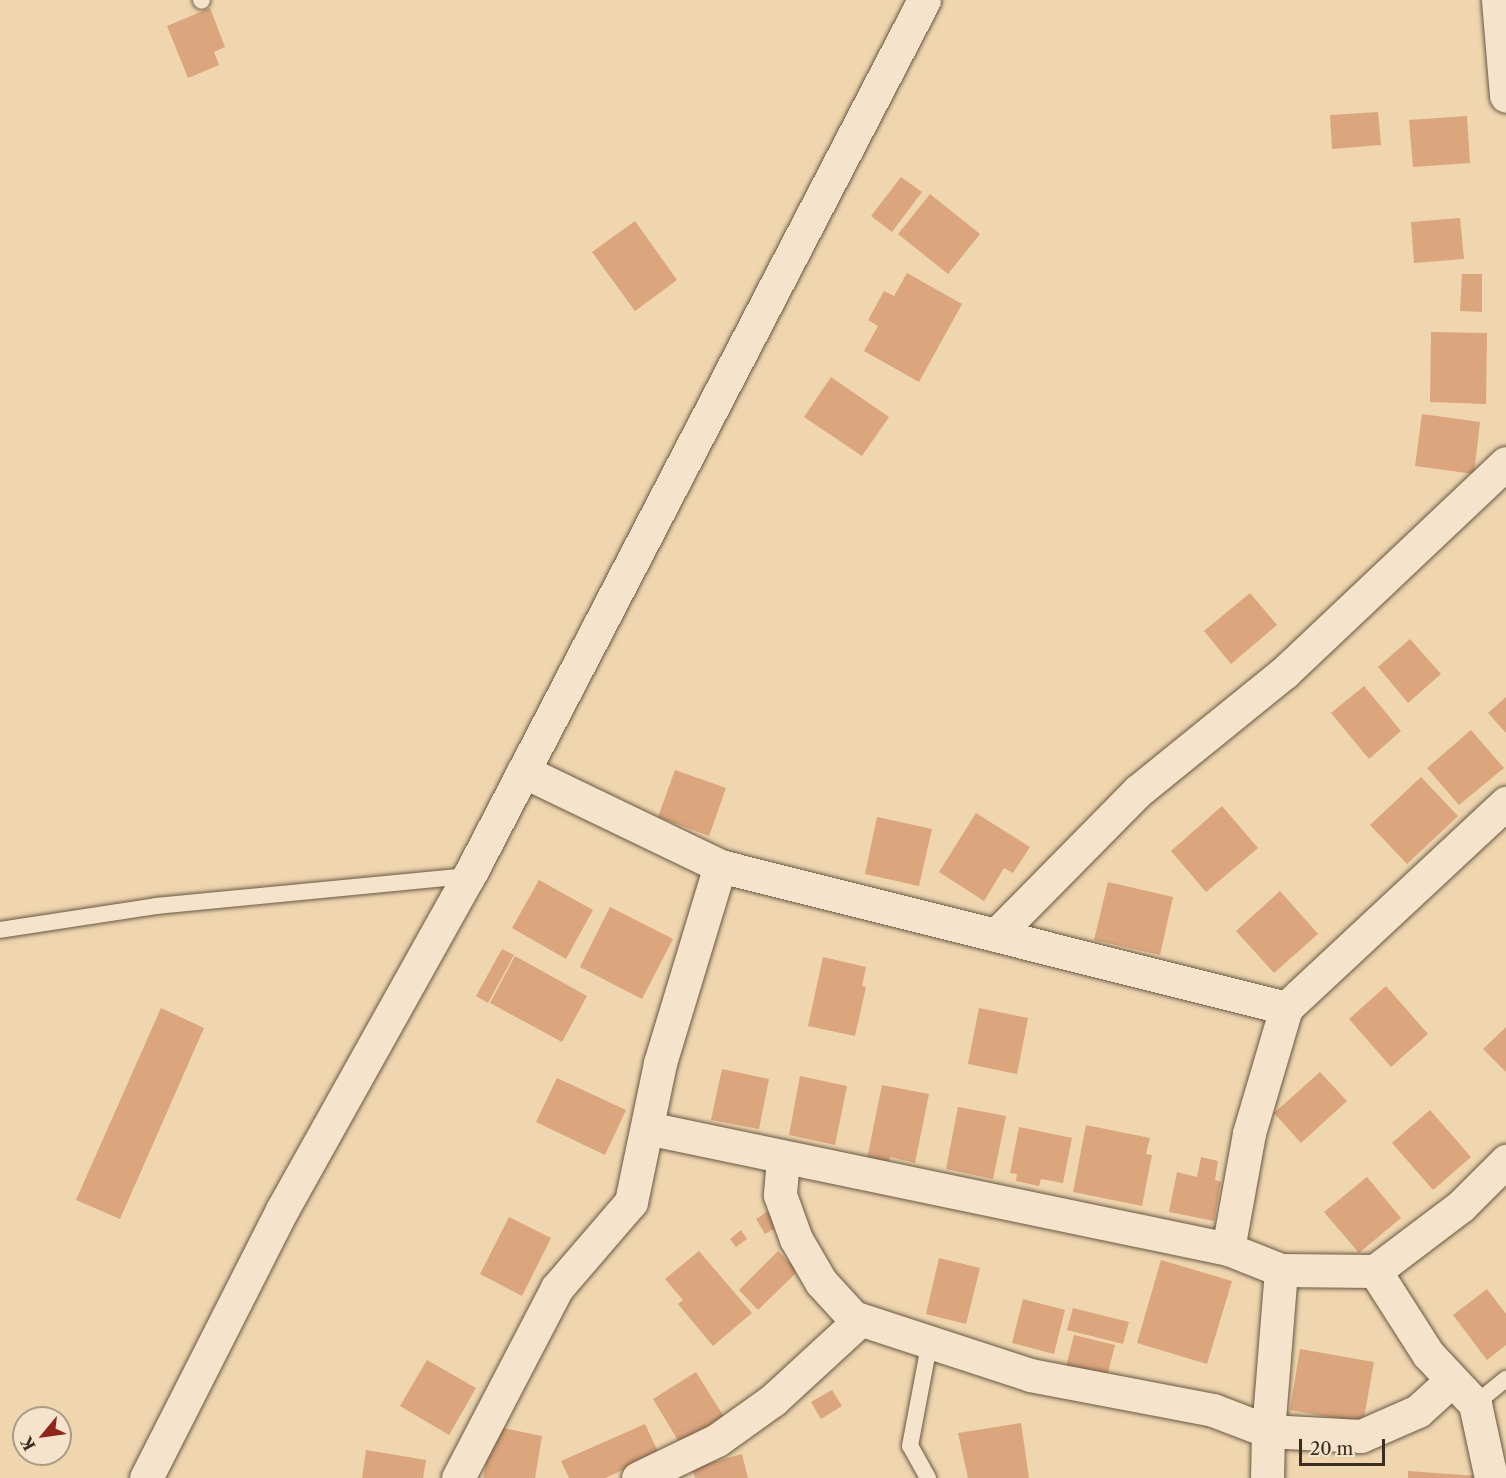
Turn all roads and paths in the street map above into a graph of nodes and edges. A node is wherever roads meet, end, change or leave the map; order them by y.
1 (924, 0) edge
2 (1498, 0) edge
3 (1506, 96) edge
4 (1506, 463) edge
5 (523, 771) junction
6 (1506, 802) edge
7 (720, 866) junction
8 (469, 876) junction
9 (0, 930) edge
10 (996, 936) junction
11 (1286, 1008) junction
12 (647, 1128) junction
13 (783, 1159) junction
14 (1506, 1161) edge
15 (1228, 1249) junction
16 (1281, 1270) junction
17 (1375, 1270) junction
18 (860, 1320) junction
19 (929, 1345) junction
20 (1506, 1379) edge
21 (1452, 1380) junction
22 (1475, 1404) junction
23 (1268, 1431) junction
24 (146, 1478) edge
25 (458, 1478) edge
26 (638, 1478) edge
27 (928, 1478) edge
28 (1267, 1478) edge
29 (1491, 1478) edge

1 - 5 street
2 - 3 street
4 - 10 street
5 - 7 street
5 - 8 street
6 - 11 street
7 - 10 street
7 - 12 street
8 - 9 lane
8 - 24 street
10 - 11 street
11 - 15 street
12 - 13 street
12 - 25 street
13 - 15 street
13 - 18 street
14 - 17 street
15 - 16 street
16 - 17 street
16 - 23 street
17 - 21 street
18 - 19 street
18 - 26 street
19 - 23 street
19 - 27 lane
20 - 22 lane
21 - 22 street
21 - 23 street
22 - 29 street
23 - 28 street

